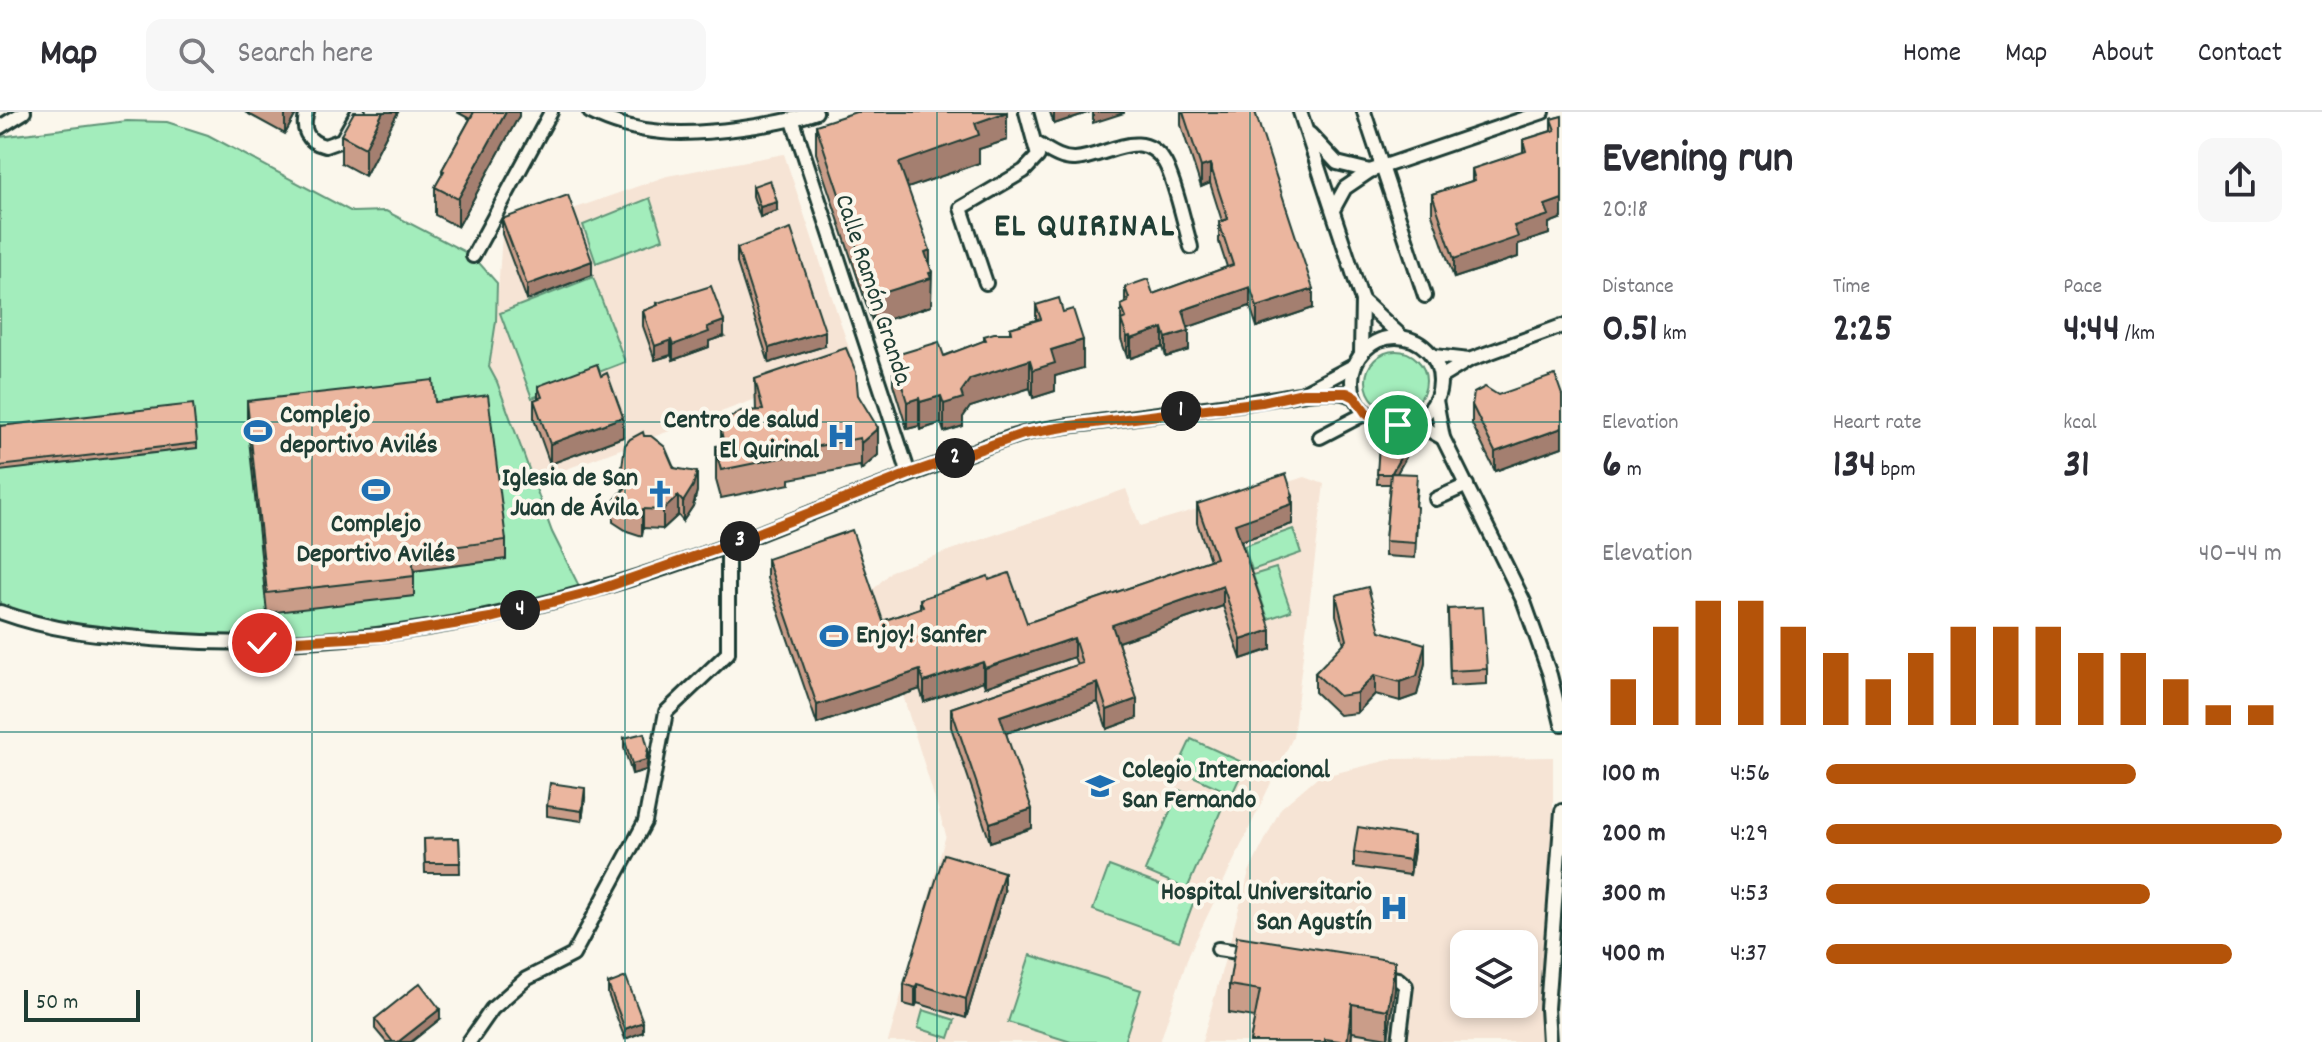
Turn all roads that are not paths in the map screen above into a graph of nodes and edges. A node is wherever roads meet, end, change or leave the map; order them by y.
1 (24, 112) edge
2 (307, 112) edge
3 (358, 112) edge
4 (551, 112) edge
5 (590, 112) edge
6 (816, 112) edge
7 (1026, 112) edge
8 (1300, 112) edge
9 (1364, 112) edge
10 (1543, 112) edge
11 (793, 121) junction
12 (0, 127) edge
13 (1305, 129) junction
14 (1034, 142) junction
15 (1376, 169) junction
16 (1333, 210) junction
17 (1191, 247) dead end
18 (473, 256) dead end
19 (986, 283) dead end
20 (1425, 296) dead end
21 (1362, 300) junction
22 (1562, 326) edge
23 (1402, 337) junction
24 (1361, 353) junction
25 (1434, 356) junction
26 (1469, 360) junction
27 (1355, 365) junction
28 (1441, 377) junction
29 (1303, 393) junction
30 (1355, 397) junction
31 (1436, 400) junction
32 (1366, 413) junction
33 (1414, 422) junction
34 (1320, 437) dead end
35 (1443, 438) junction
36 (909, 474) junction
37 (1467, 485) junction
38 (1436, 499) dead end
39 (728, 545) junction
40 (0, 612) edge
41 (1562, 724) edge
42 (1562, 811) edge
43 (1218, 949) dead end
44 (1268, 957) edge
45 (1358, 973) edge
46 (469, 1042) edge
47 (1399, 1042) edge
48 (1549, 1042) edge

1 - 12 street
2 - 3 street
4 - 18 street
5 - 11 street
6 - 11 street
7 - 14 street
8 - 13 street
9 - 15 street
10 - 15 street
11 - 36 street, Calle Ramón Granda
13 - 15 street
13 - 16 street
14 - 17 street
14 - 19 street
15 - 16 street
15 - 20 street
16 - 21 street
21 - 23 street
21 - 24 street
22 - 26 street
23 - 24 street
23 - 25 street
24 - 27 street
25 - 26 street
25 - 28 street
26 - 28 street
27 - 29 street
27 - 30 street
28 - 31 street
29 - 30 street
29 - 36 street
30 - 32 street
31 - 33 street
31 - 35 street
32 - 33 street
32 - 34 street
33 - 35 street
35 - 37 street
36 - 39 street
37 - 38 street
37 - 41 street
39 - 40 street
39 - 46 street
42 - 48 street
43 - 44 street
45 - 47 street

